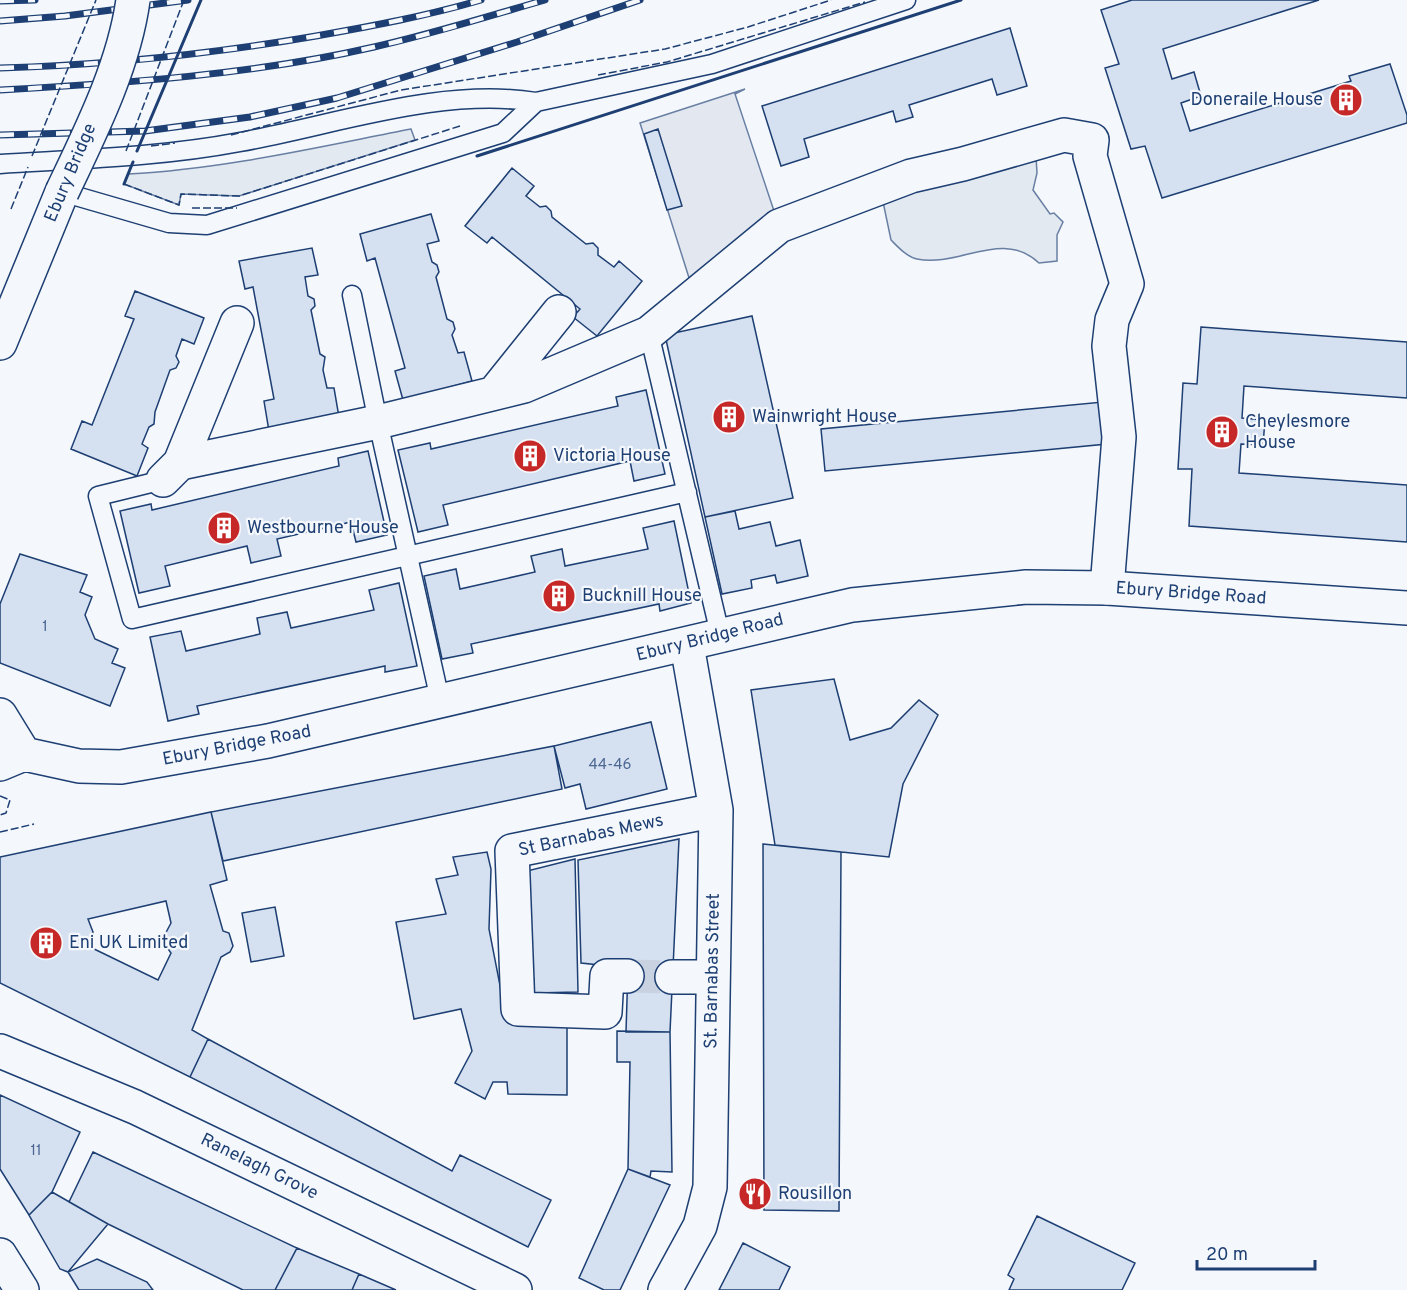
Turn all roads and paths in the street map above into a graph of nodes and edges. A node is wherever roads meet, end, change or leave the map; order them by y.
1 (133, 0) edge
2 (906, 0) edge
3 (536, 102) junction
4 (0, 164) edge
5 (62, 192) junction
6 (352, 295) dead end
7 (559, 312) dead end
8 (237, 323) dead end
9 (649, 333) junction
10 (0, 343) edge
11 (494, 393) junction
12 (378, 422) junction
13 (171, 472) junction
14 (687, 492) junction
15 (408, 554) junction
16 (1107, 588) junction
17 (1407, 608) edge
18 (720, 634) junction
19 (687, 645) junction
20 (440, 700) junction
21 (0, 715) edge
22 (12, 759) edge
23 (716, 810) junction
24 (627, 976) tunnel mouth
25 (672, 977) tunnel mouth
26 (713, 977) junction
27 (0, 1051) edge
28 (0, 1256) edge
29 (22, 1290) edge
30 (515, 1290) edge
31 (665, 1290) edge

1 - 5 street, Ebury Bridge, bridge
2 - 3 lane
3 - 4 lane
3 - 5 lane
5 - 10 street, Ebury Bridge
6 - 12 lane
7 - 11 street
8 - 13 street
9 - 11 street
9 - 14 lane
9 - 16 street
11 - 12 street
12 - 13 street
12 - 15 lane
13 - 15 lane
14 - 15 lane
14 - 18 lane
15 - 20 lane
16 - 17 street, Ebury Bridge Road
16 - 18 street, Ebury Bridge Road
18 - 19 street, Ebury Bridge Road
19 - 20 street, Ebury Bridge Road
19 - 23 street, St. Barnabas Street
20 - 22 street, Ebury Bridge Road
21 - 22 street, Ebury Bridge Road
23 - 24 street, St Barnabas Mews
23 - 26 street, St. Barnabas Street
25 - 26 street
26 - 31 street, St. Barnabas Street
27 - 30 street, Ranelagh Grove
28 - 29 street

